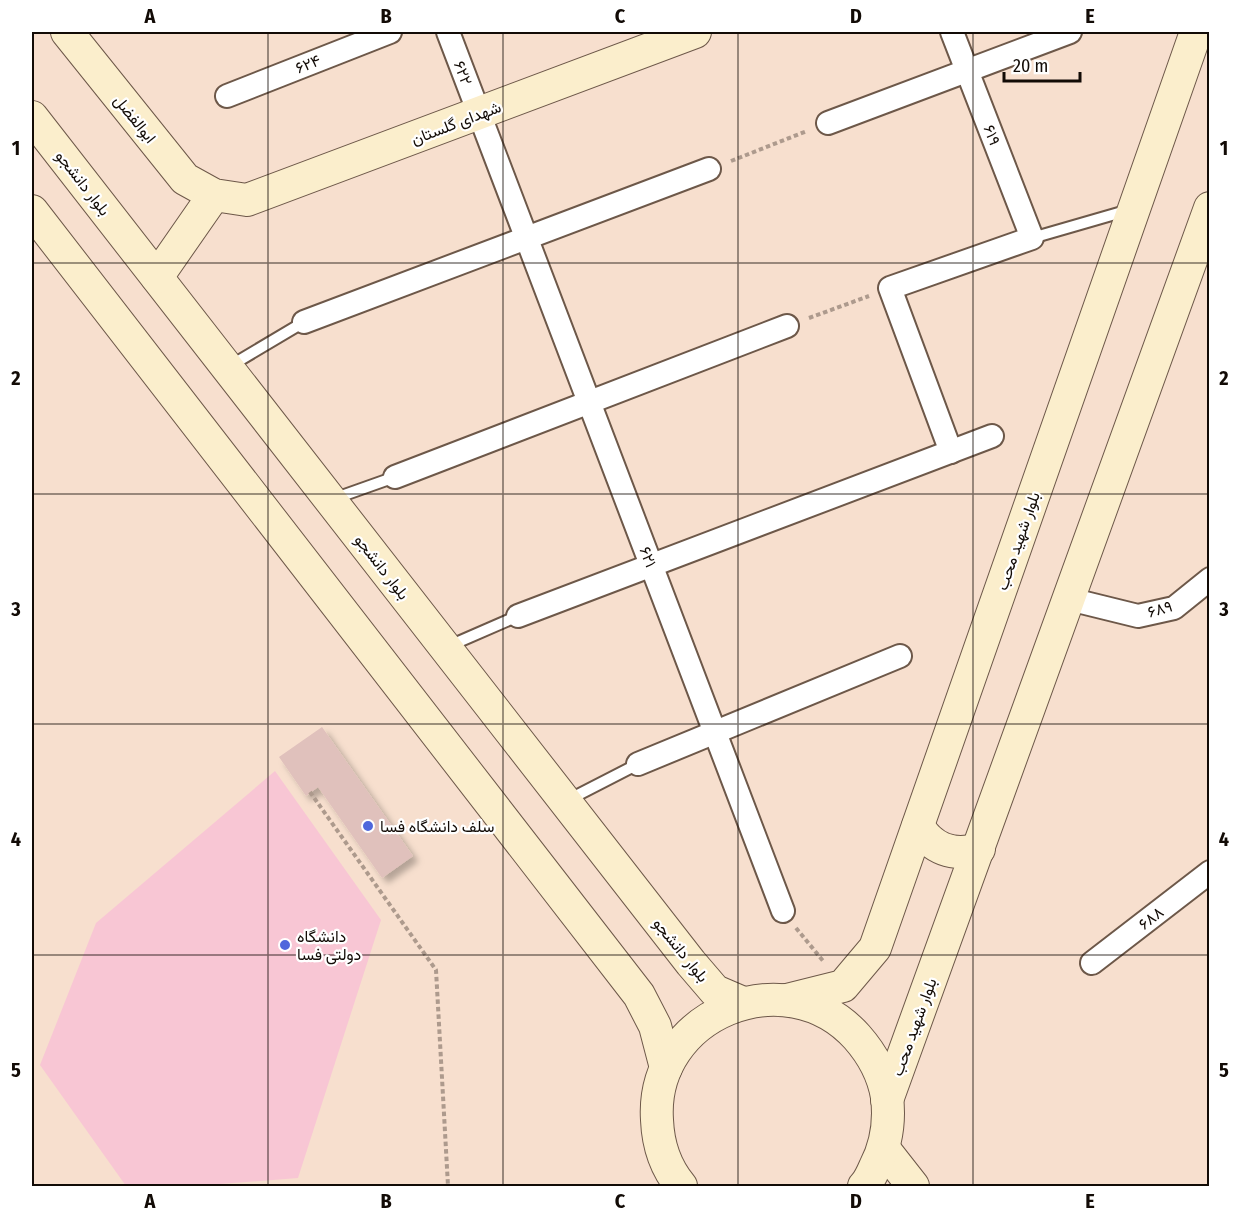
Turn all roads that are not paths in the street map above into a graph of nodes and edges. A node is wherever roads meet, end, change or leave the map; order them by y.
1 (67, 32) edge
2 (390, 32) edge
3 (448, 32) edge
4 (695, 32) edge
5 (952, 32) edge
6 (1070, 32) edge
7 (1196, 32) edge
8 (967, 70) junction
9 (227, 96) dead end
10 (478, 114) junction
11 (32, 117) edge
12 (828, 123) road end
13 (709, 169) road end
14 (214, 195) junction
15 (1134, 208) junction
16 (1209, 208) edge
17 (32, 211) edge
18 (526, 238) junction
19 (1032, 238) junction
20 (157, 277) junction
21 (304, 322) joint
22 (787, 326) road end
23 (227, 368) junction
24 (589, 402) junction
25 (992, 436) dead end
26 (951, 452) junction
27 (394, 477) joint
28 (330, 500) junction
29 (651, 566) junction
30 (1209, 579) edge
31 (1069, 599) junction
32 (518, 616) joint
33 (445, 648) junction
34 (900, 656) dead end
35 (715, 733) junction
36 (638, 764) joint
37 (565, 801) junction
38 (918, 826) junction
39 (979, 849) junction
40 (1209, 872) edge
41 (783, 911) road end
42 (1092, 963) dead end
43 (787, 1000) junction
44 (743, 1003) junction
45 (666, 1068) junction
46 (887, 1100) junction
47 (884, 1149) junction
48 (681, 1186) edge
49 (864, 1186) edge
50 (891, 1186) edge
51 (913, 1186) edge

1 - 14 main road, ابوالفضل
2 - 9 street, ۶۲۴
3 - 10 street, ۶۲۲
4 - 10 main road, شهدای گلستان
5 - 8 street, ۶۱۹
6 - 8 street
7 - 15 main road, بلوار شهید محب
8 - 12 street
8 - 19 street, ۶۱۹
10 - 14 main road, شهدای گلستان
10 - 18 street, ۶۲۱
11 - 20 main road, بلوار دانشجو
13 - 18 street
14 - 20 main road
15 - 19 lane
15 - 38 main road, بلوار شهید محب
16 - 31 main road, بلوار شهید محب
17 - 45 main road
18 - 21 street
18 - 24 street, ۶۲۱
19 - 26 street
20 - 23 main road, بلوار دانشجو
21 - 23 lane
22 - 24 street
23 - 28 main road, بلوار دانشجو
24 - 27 street
24 - 29 street, ۶۲۱
25 - 26 street
26 - 29 street
27 - 28 lane
28 - 33 main road, بلوار دانشجو
29 - 32 street
29 - 35 street, ۶۲۱
30 - 31 street, ۶۸۹
31 - 39 main road, بلوار شهید محب
32 - 33 lane
33 - 37 main road, بلوار دانشجو
34 - 35 street
35 - 36 street
35 - 41 street, ۶۲۱
36 - 37 lane
37 - 44 main road, بلوار دانشجو
38 - 39 main road
38 - 43 main road, بلوار شهید محب
39 - 46 main road, بلوار شهید محب
40 - 42 street, ۶۸۸
43 - 44 main road
43 - 46 main road
44 - 45 main road
45 - 48 main road
46 - 47 main road
47 - 49 main road
47 - 50 main road
47 - 51 main road

